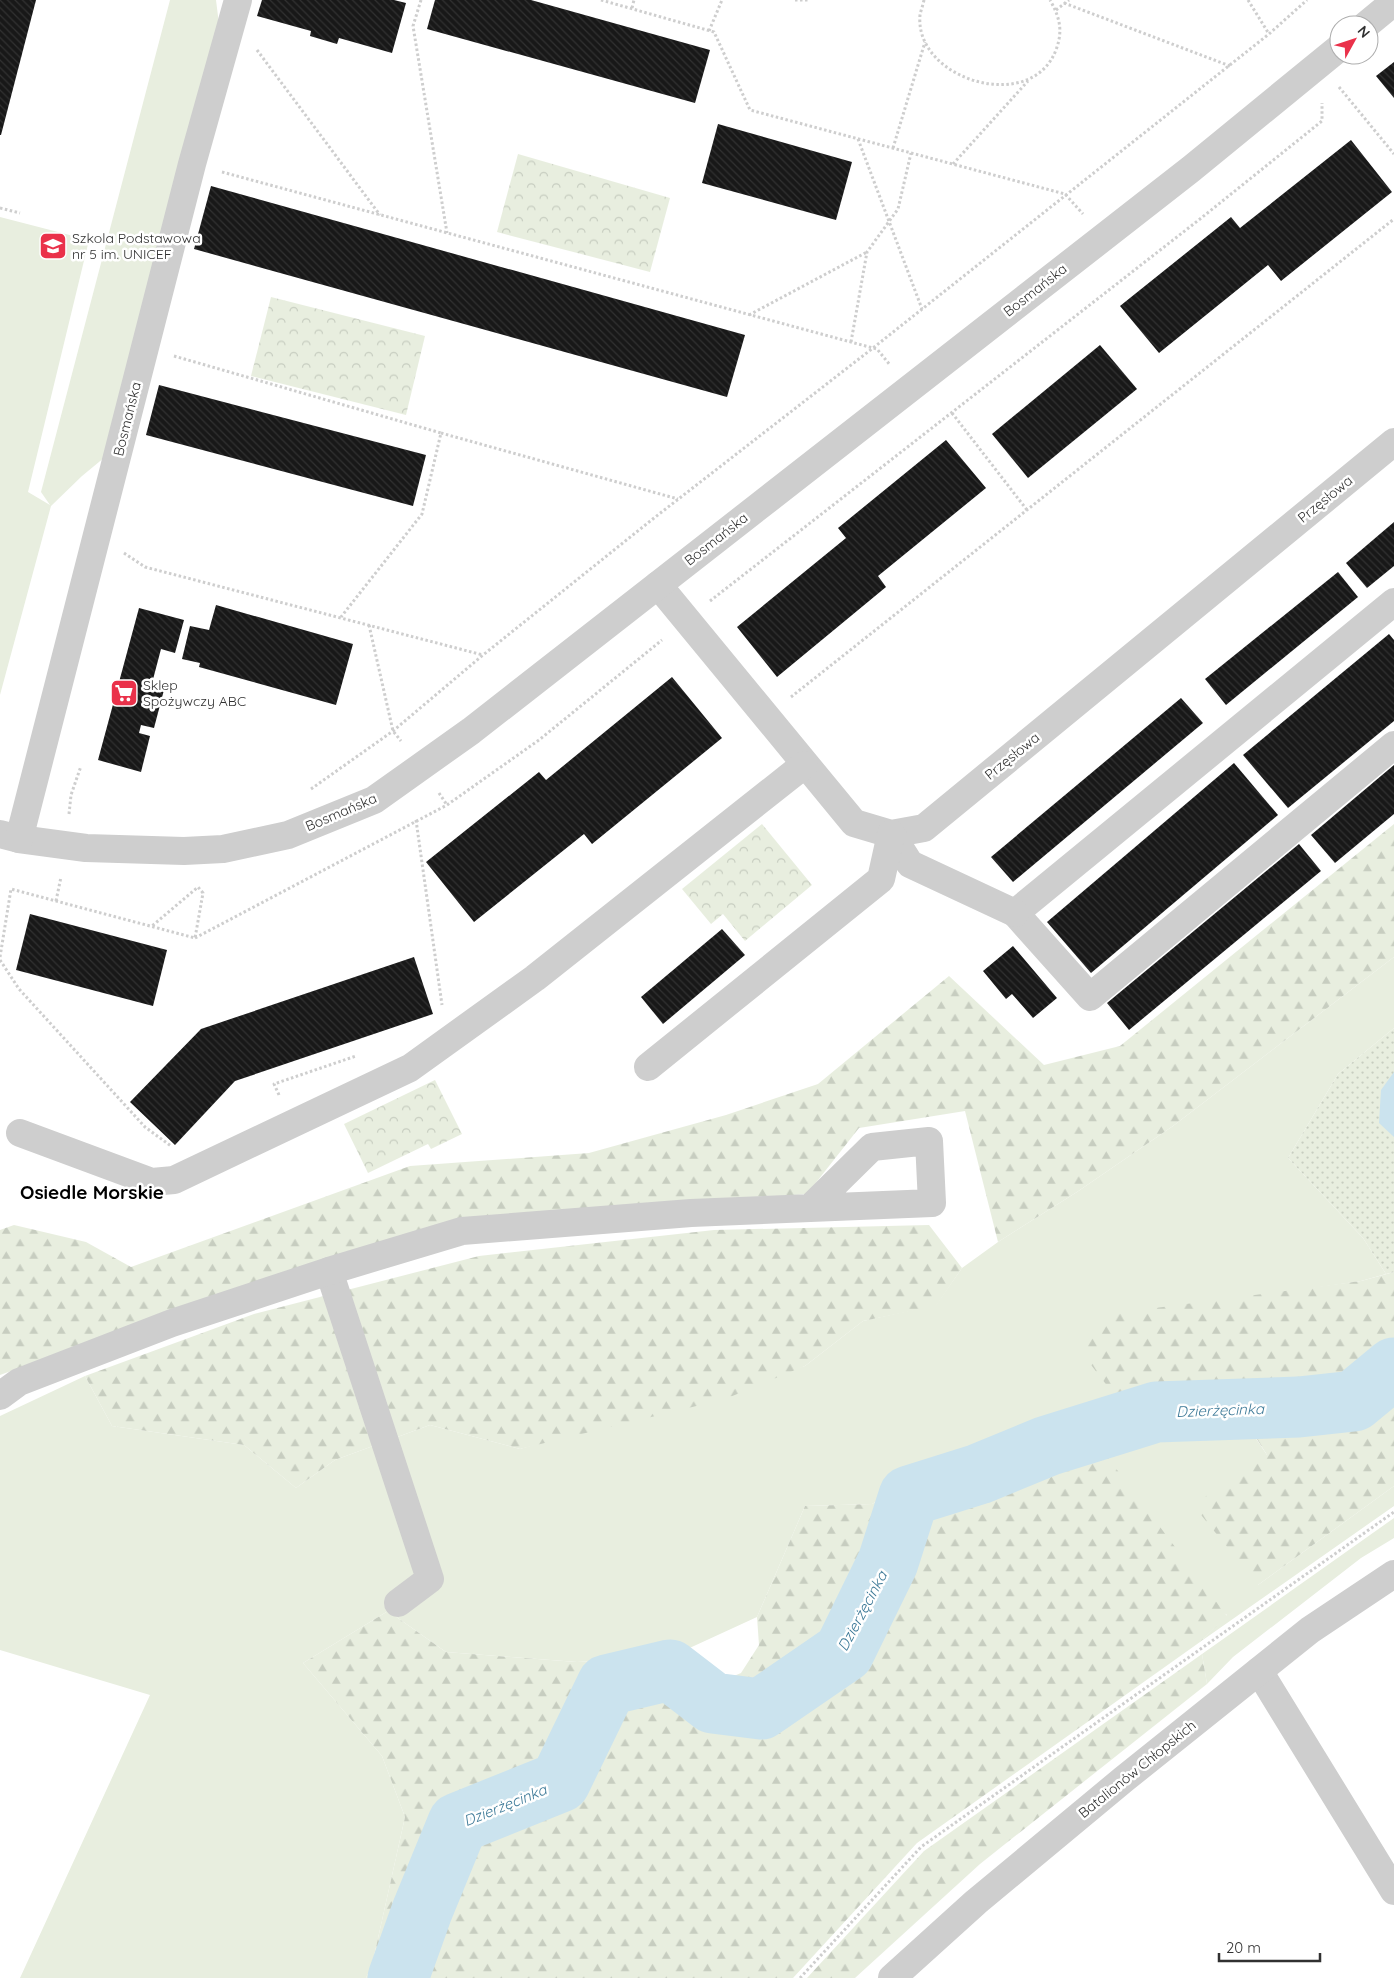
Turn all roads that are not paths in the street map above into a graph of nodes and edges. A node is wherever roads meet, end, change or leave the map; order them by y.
1 (238, 0) edge
2 (1394, 2) edge
3 (1378, 15) edge
4 (1329, 56) edge
5 (1394, 442) edge
6 (658, 585) junction
7 (1394, 602) edge
8 (1394, 745) edge
9 (804, 765) junction
10 (892, 834) junction
11 (10, 836) edge
12 (1015, 913) junction
13 (648, 1067) dead end
14 (20, 1133) dead end
15 (810, 1208) dead end
16 (329, 1271) junction
17 (0, 1396) edge
18 (1394, 1574) edge
19 (398, 1603) dead end
20 (1259, 1671) junction
21 (1394, 1891) edge
22 (892, 1978) edge

1 - 11 street, Bosmańska
2 - 3 street
4 - 6 street, Bosmańska
5 - 10 street, Przęsłowa
6 - 9 street, Przęsłowa
6 - 11 street, Bosmańska
7 - 12 street
8 - 12 street
9 - 10 street, Przęsłowa
9 - 14 street
10 - 12 street
10 - 13 street
15 - 16 street
16 - 17 street
16 - 19 street
18 - 20 street, Batalionów Chłopskich
20 - 21 street
20 - 22 street, Batalionów Chłopskich

